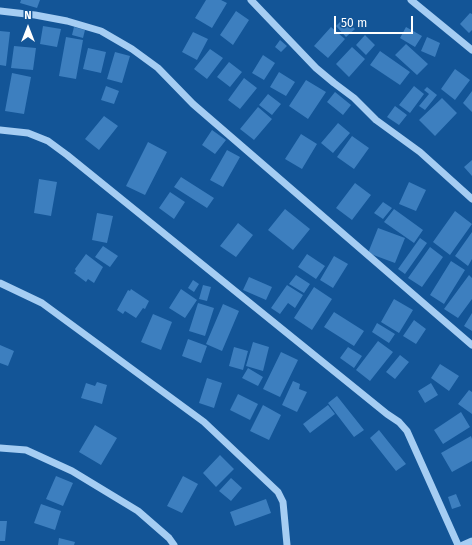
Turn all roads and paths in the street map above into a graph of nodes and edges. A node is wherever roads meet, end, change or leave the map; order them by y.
1 (251, 0) edge
2 (411, 0) edge
3 (0, 11) edge
4 (472, 50) edge
5 (0, 130) edge
6 (472, 198) edge
7 (0, 283) edge
8 (472, 345) edge
9 (0, 448) edge
10 (472, 541) edge
11 (174, 545) edge
12 (287, 545) edge
13 (458, 545) edge
14 (463, 545) edge

1 - 6 street
2 - 4 street
3 - 8 street
5 - 13 street
7 - 12 street
9 - 11 street
10 - 14 street

